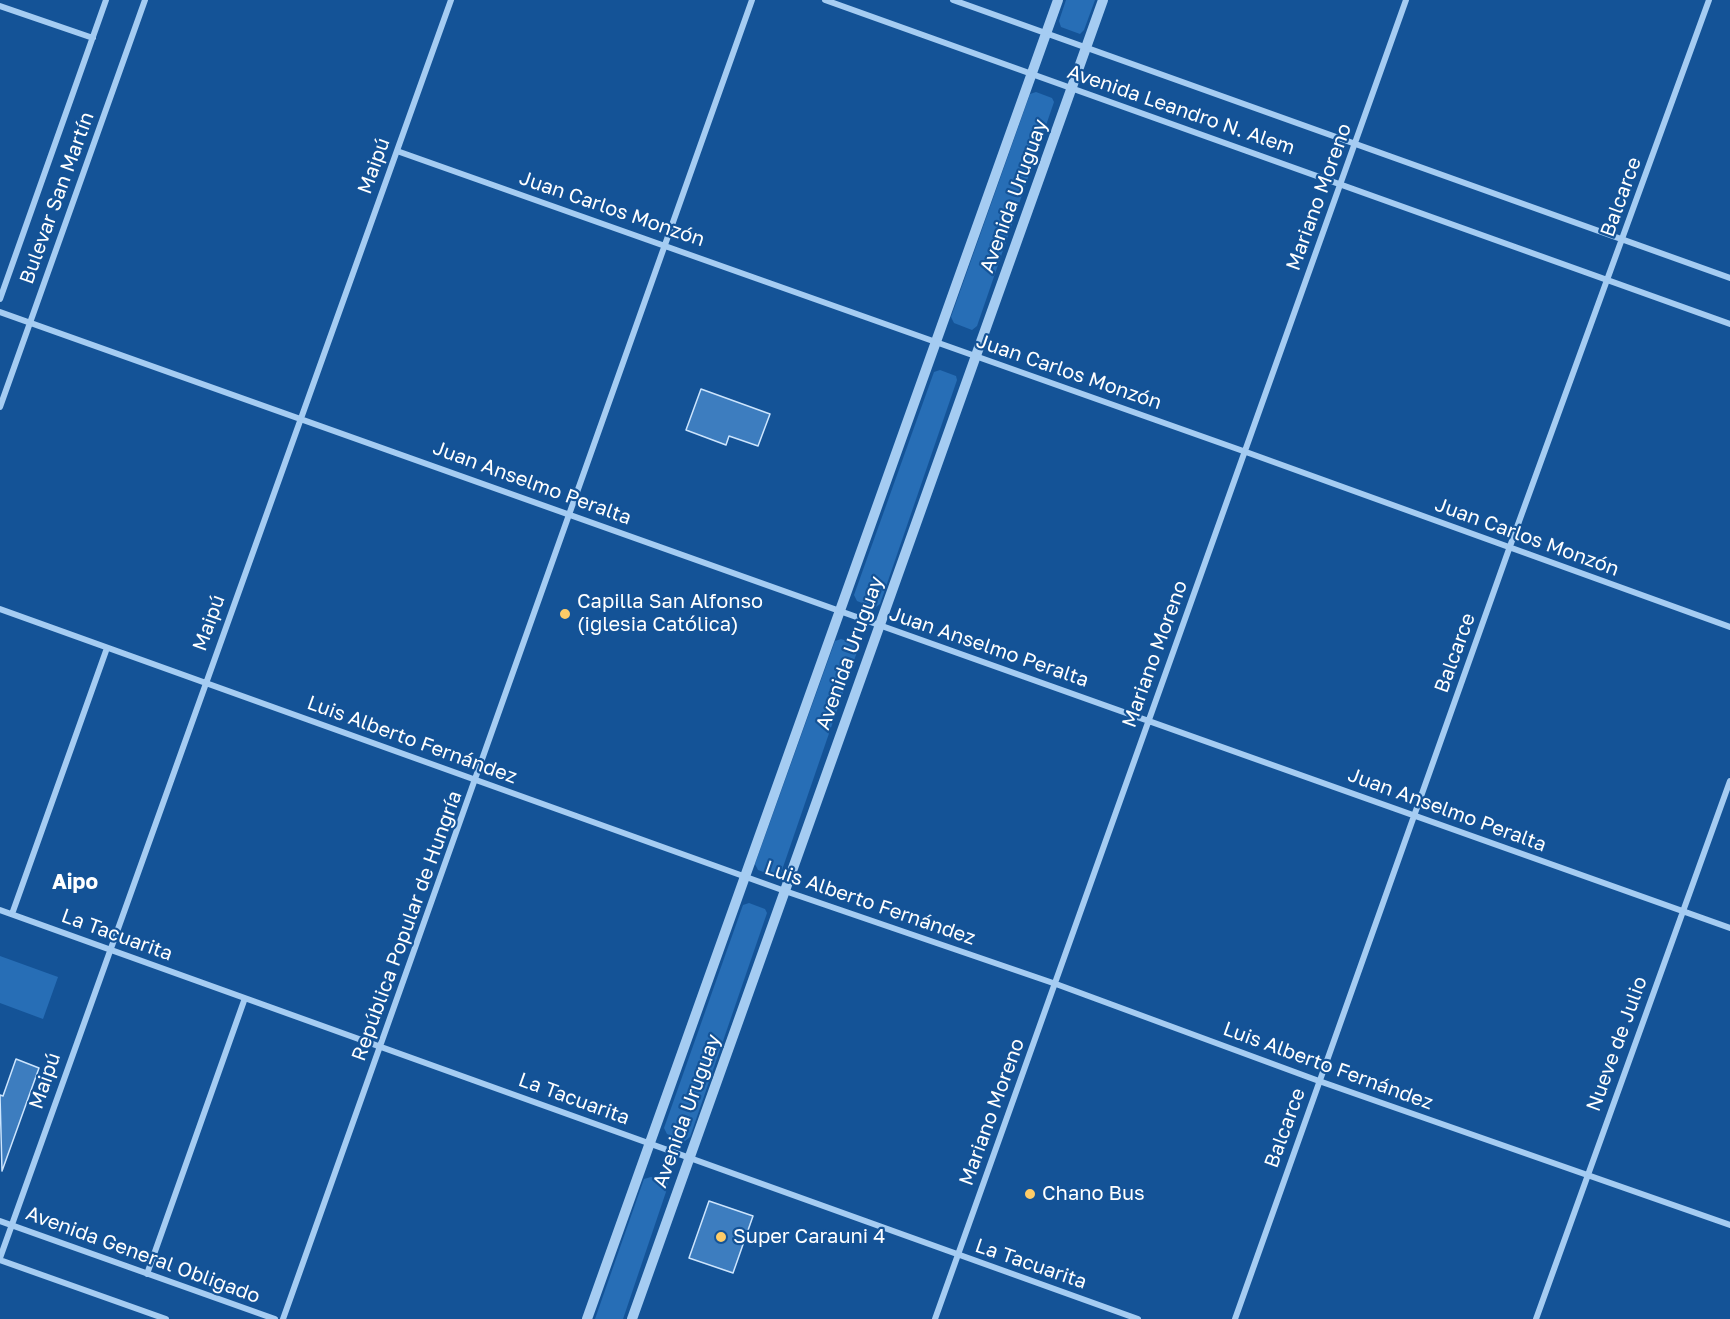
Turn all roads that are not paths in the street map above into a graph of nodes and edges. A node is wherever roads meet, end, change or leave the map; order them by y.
1 (106, 0) edge
2 (145, 0) edge
3 (451, 0) edge
4 (752, 0) edge
5 (825, 0) edge
6 (953, 0) edge
7 (1058, 0) edge
8 (1103, 0) edge
9 (1406, 0) edge
10 (1709, 0) edge
11 (0, 6) edge
12 (1046, 33) junction
13 (93, 38) junction
14 (1086, 47) junction
15 (1031, 74) junction
16 (1071, 89) junction
17 (1355, 144) junction
18 (397, 152) junction
19 (1341, 184) junction
20 (1624, 240) junction
21 (665, 244) junction
22 (1730, 278) edge
23 (1609, 280) junction
24 (0, 299) edge
25 (0, 312) edge
26 (30, 324) junction
27 (1730, 324) edge
28 (935, 343) junction
29 (975, 357) junction
30 (0, 407) edge
31 (301, 417) junction
32 (1246, 452) junction
33 (570, 514) junction
34 (1509, 549) junction
35 (0, 609) edge
36 (839, 611) junction
37 (879, 626) junction
38 (1730, 627) edge
39 (107, 648) junction
40 (205, 683) junction
41 (1149, 720) junction
42 (477, 780) junction
43 (1730, 781) edge
44 (1414, 816) junction
45 (745, 877) junction
46 (785, 891) junction
47 (0, 910) edge
48 (1683, 911) junction
49 (12, 914) junction
50 (1730, 928) edge
51 (109, 949) junction
52 (1056, 984) junction
53 (245, 998) junction
54 (381, 1047) junction
55 (1319, 1082) junction
56 (650, 1143) junction
57 (689, 1158) junction
58 (1588, 1174) junction
59 (0, 1221) edge
60 (12, 1225) junction
61 (1730, 1225) edge
62 (958, 1256) junction
63 (0, 1259) edge
64 (147, 1274) junction
65 (166, 1319) edge
66 (275, 1319) edge
67 (283, 1319) edge
68 (587, 1319) edge
69 (632, 1319) edge
70 (935, 1319) edge
71 (1138, 1319) edge
72 (1235, 1319) edge
73 (1536, 1319) edge

1 - 13 street, Bulevar San Martín
2 - 26 street, Bulevar San Martín
3 - 18 street, Maipú
4 - 21 street, República Popular de Hungría
5 - 15 street, Avenida Leandro N. Alem
6 - 12 street, Avenida Leandro N. Alem
7 - 12 street, Avenida Uruguay
8 - 14 street, Avenida Uruguay
9 - 17 street, Mariano Moreno
10 - 20 street, Balcarce
11 - 13 street
12 - 14 street, Avenida Leandro N. Alem
12 - 15 street, Avenida Uruguay
13 - 24 street, Bulevar San Martín
14 - 16 street, Avenida Uruguay
14 - 17 street, Avenida Leandro N. Alem
15 - 16 street, Avenida Leandro N. Alem
15 - 28 street, Avenida Uruguay
16 - 19 street, Avenida Leandro N. Alem
16 - 29 street, Avenida Uruguay
17 - 19 street, Mariano Moreno
17 - 20 street, Avenida Leandro N. Alem
18 - 21 street, Juan Carlos Monzón
18 - 31 street, Maipú
19 - 23 street, Avenida Leandro N. Alem
19 - 32 street, Mariano Moreno
20 - 22 street, Avenida Leandro N. Alem
20 - 23 street, Balcarce
21 - 28 street, Juan Carlos Monzón
21 - 33 street, República Popular de Hungría
23 - 27 street, Avenida Leandro N. Alem
23 - 34 street, Balcarce
25 - 26 street, Juan Anselmo Peralta
26 - 30 street, Bulevar San Martín
26 - 31 street, Juan Anselmo Peralta
28 - 29 street, Juan Carlos Monzón
28 - 36 street, Avenida Uruguay
29 - 32 street, Juan Carlos Monzón
29 - 37 street, Avenida Uruguay
31 - 33 street, Juan Anselmo Peralta
31 - 40 street, Maipú
32 - 34 street, Juan Carlos Monzón
32 - 41 street, Mariano Moreno
33 - 36 street, Juan Anselmo Peralta
33 - 42 street, República Popular de Hungría
34 - 38 street, Juan Carlos Monzón
34 - 44 street, Balcarce
35 - 39 street, Luis Alberto Fernández
36 - 37 street, Juan Anselmo Peralta
36 - 45 street, Avenida Uruguay
37 - 41 street, Juan Anselmo Peralta
37 - 46 street, Avenida Uruguay
39 - 40 street, Luis Alberto Fernández
39 - 49 street
40 - 42 street, Luis Alberto Fernández
40 - 51 street, Maipú
41 - 44 street, Juan Anselmo Peralta
41 - 52 street, Mariano Moreno
42 - 45 street, Luis Alberto Fernández
42 - 54 street, República Popular de Hungría
43 - 48 street, Nueve de Julio
44 - 48 street, Juan Anselmo Peralta
44 - 55 street, Balcarce
45 - 46 street, Luis Alberto Fernández
45 - 56 street, Avenida Uruguay
46 - 52 street, Luis Alberto Fernández
46 - 57 street, Avenida Uruguay
47 - 49 street, La Tacuarita
48 - 50 street, Juan Anselmo Peralta
48 - 58 street, Nueve de Julio
49 - 51 street, La Tacuarita
51 - 53 street, La Tacuarita
51 - 60 street, Maipú
52 - 55 street, Luis Alberto Fernández
52 - 62 street, Mariano Moreno
53 - 54 street, La Tacuarita
53 - 64 street
54 - 56 street, La Tacuarita
54 - 67 street, República Popular de Hungría
55 - 58 street, Luis Alberto Fernández
55 - 72 street, Balcarce
56 - 57 street, La Tacuarita
56 - 68 street, Avenida Uruguay
57 - 62 street, La Tacuarita
57 - 69 street, Avenida Uruguay
58 - 61 street, Luis Alberto Fernández
58 - 73 street, Nueve de Julio
59 - 60 street, Avenida General Obligado
60 - 63 street, Maipú
60 - 64 street, Avenida General Obligado
62 - 70 street, Mariano Moreno
62 - 71 street, La Tacuarita
63 - 65 street
64 - 66 street, Avenida General Obligado

